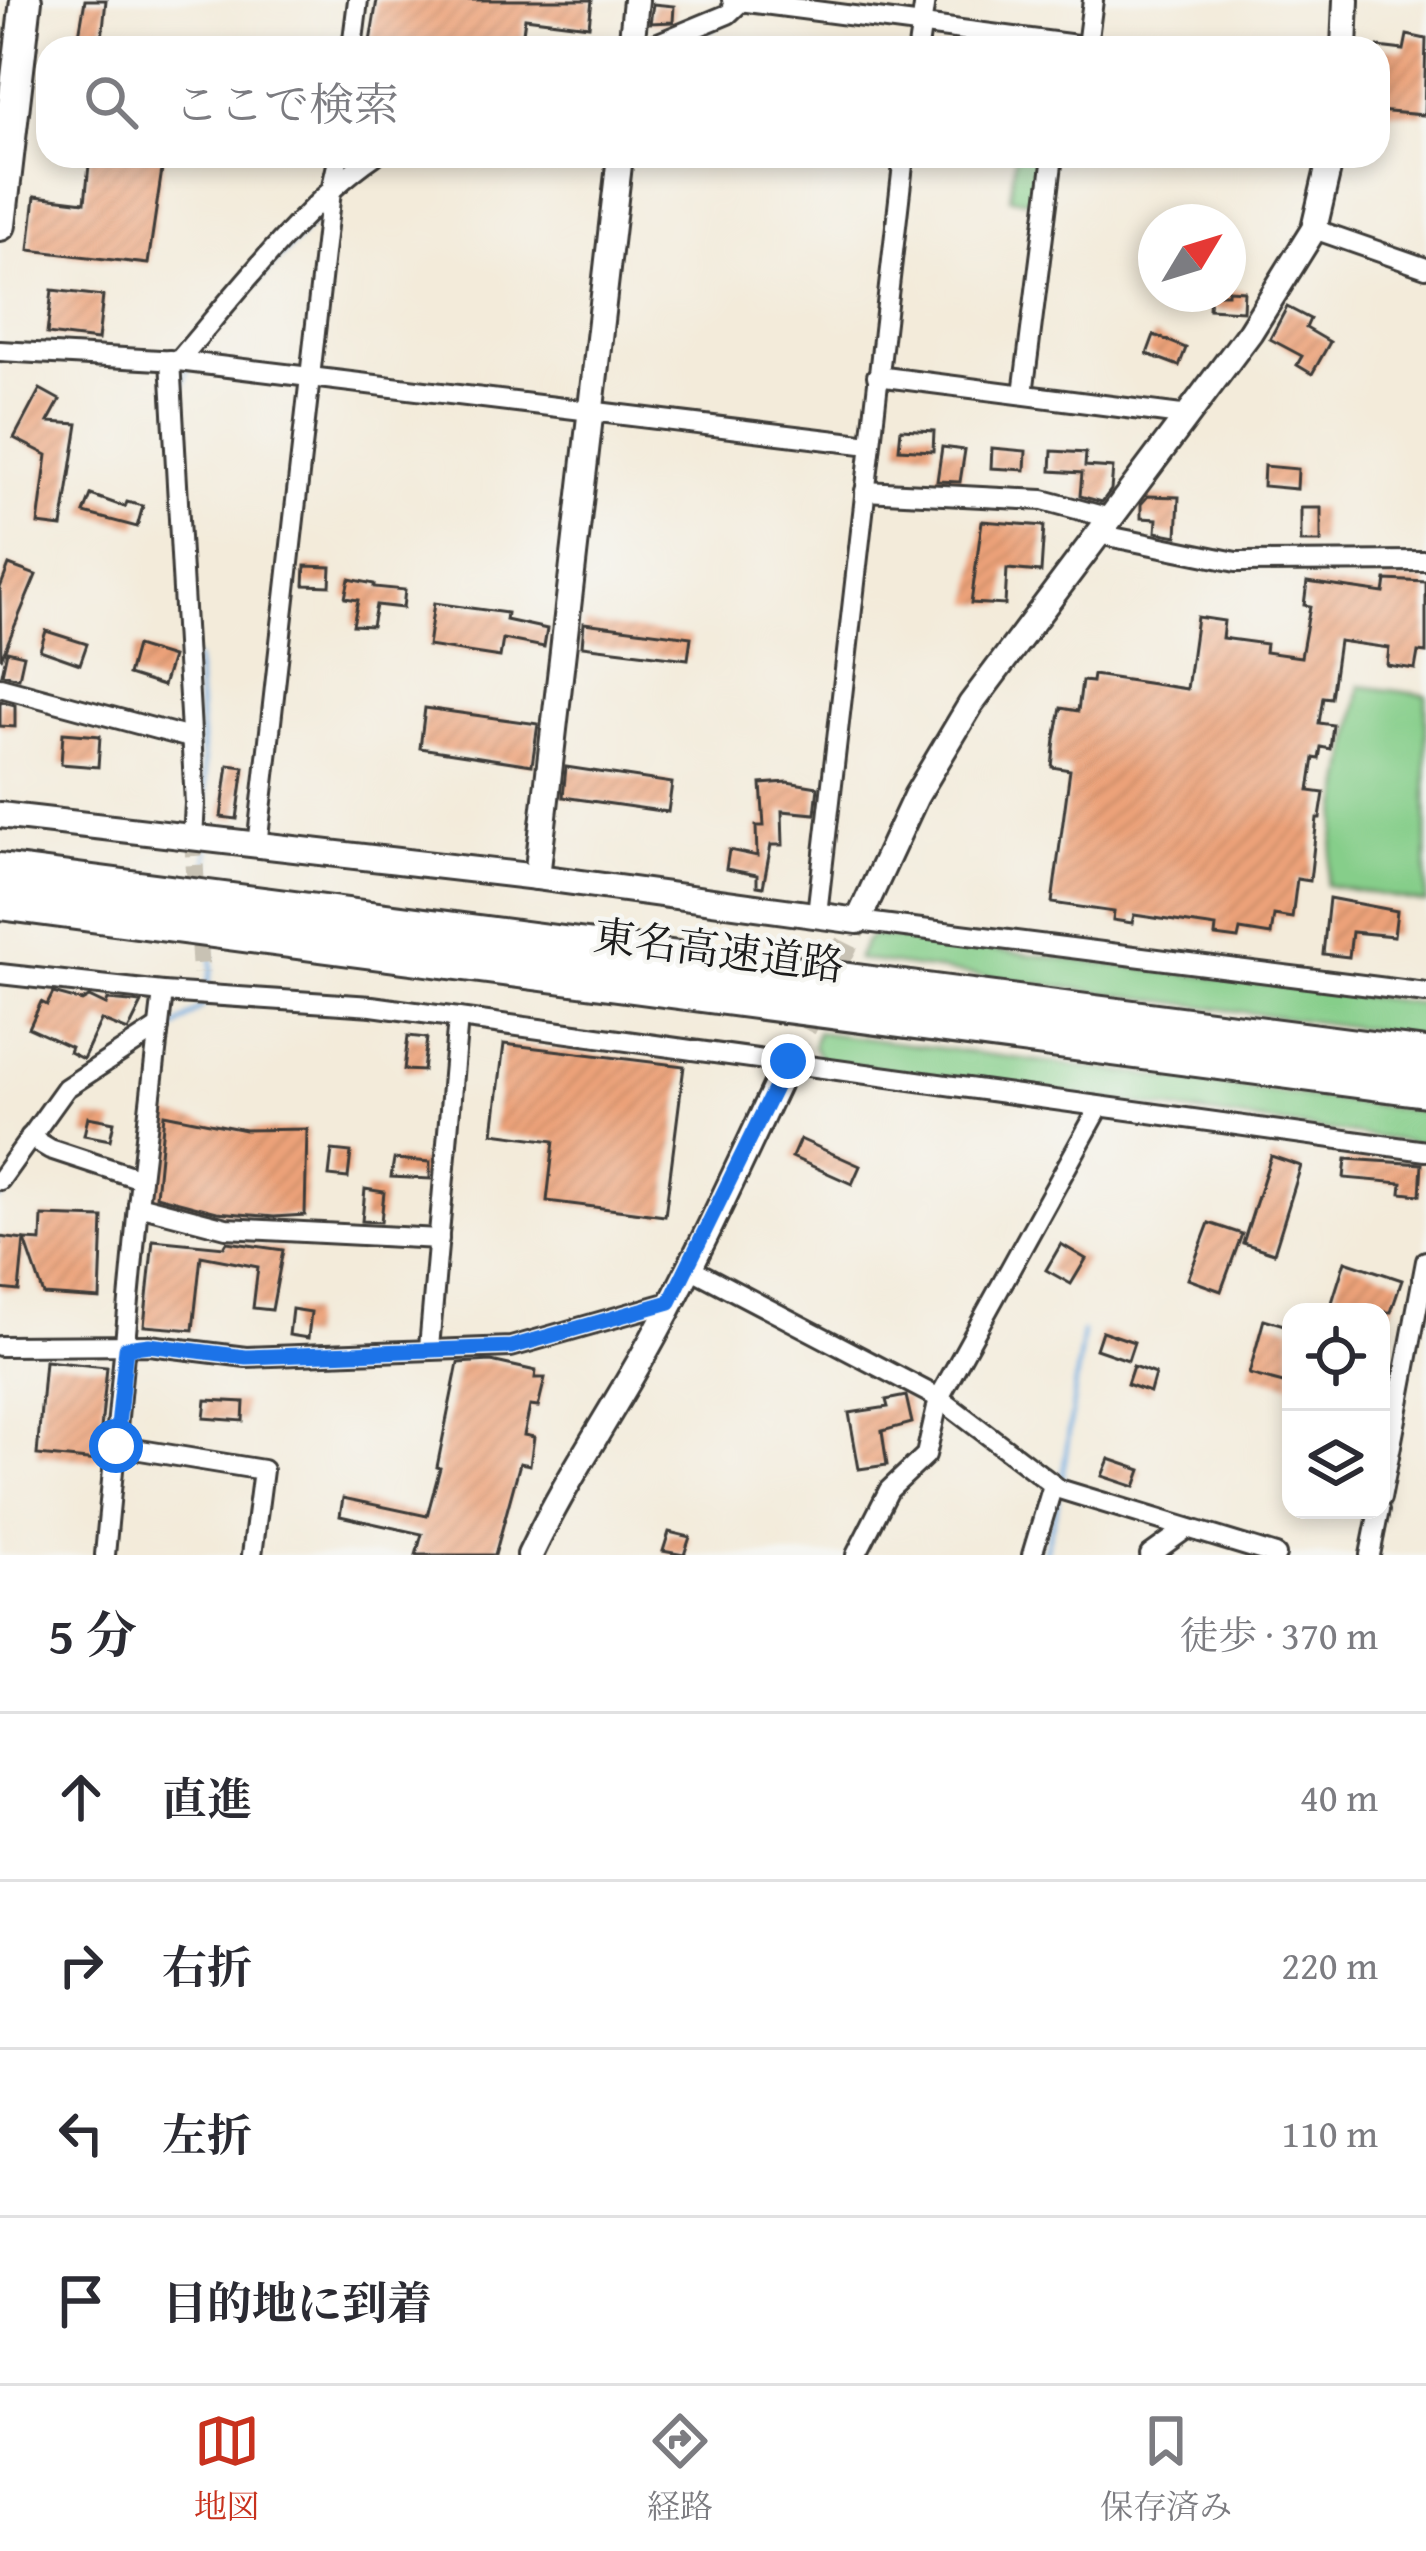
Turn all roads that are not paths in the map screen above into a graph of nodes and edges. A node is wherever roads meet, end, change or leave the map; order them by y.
1 (26, 0) edge
2 (358, 0) edge
3 (637, 0) edge
4 (925, 0) edge
5 (1093, 0) edge
6 (1346, 0) edge
7 (740, 1) edge
8 (921, 26) junction
9 (354, 36) edge
10 (632, 36) edge
11 (675, 36) edge
12 (920, 36) edge
13 (1000, 36) edge
14 (1083, 36) edge
15 (1344, 36) edge
16 (9, 71) edge
17 (336, 168) edge
18 (360, 168) edge
19 (619, 168) edge
20 (903, 168) edge
21 (1051, 168) edge
22 (1327, 168) edge
23 (331, 192) junction
24 (0, 226) edge
25 (1314, 229) junction
26 (1426, 268) edge
27 (0, 351) edge
28 (176, 361) junction
29 (877, 376) junction
30 (310, 377) junction
31 (1023, 394) junction
32 (593, 409) junction
33 (1189, 416) junction
34 (870, 445) junction
35 (865, 491) junction
36 (1104, 526) junction
37 (1426, 561) edge
38 (0, 688) edge
39 (190, 738) junction
40 (0, 815) edge
41 (203, 839) junction
42 (257, 846) junction
43 (0, 872) edge
44 (537, 877) junction
45 (0, 902) edge
46 (817, 914) junction
47 (858, 921) junction
48 (0, 926) edge
49 (458, 962) junction
50 (201, 973) tunnel mouth
51 (0, 974) edge
52 (163, 992) junction
53 (1426, 993) edge
54 (203, 994) junction
55 (458, 1018) junction
56 (159, 1028) junction
57 (1426, 1057) edge
58 (788, 1061) junction
59 (1426, 1088) edge
60 (1099, 1108) junction
61 (36, 1141) junction
62 (1426, 1151) edge
63 (141, 1179) junction
64 (0, 1180) edge
65 (138, 1205) junction
66 (439, 1239) junction
67 (1426, 1261) edge
68 (690, 1268) junction
69 (670, 1302) junction
70 (0, 1346) edge
71 (126, 1348) junction
72 (429, 1348) junction
73 (939, 1398) junction
74 (116, 1446) junction
75 (1390, 1451) edge
76 (1061, 1489) junction
77 (1377, 1519) edge
78 (1186, 1529) junction
79 (1267, 1554) edge
80 (105, 1555) edge
81 (252, 1555) edge
82 (530, 1555) edge
83 (856, 1555) edge
84 (1032, 1555) edge
85 (1150, 1555) edge
86 (1370, 1555) edge

1 - 16 main road
2 - 9 street
3 - 10 street
4 - 8 street
5 - 14 street
6 - 15 street
7 - 8 street
7 - 11 street
8 - 12 street
8 - 13 street
16 - 24 main road
17 - 23 street
18 - 23 street
19 - 32 street
20 - 29 street
21 - 31 street
22 - 25 street
23 - 28 street
23 - 30 street
25 - 26 street
25 - 33 street
27 - 28 street
28 - 30 street
28 - 39 street
29 - 31 street
29 - 34 street
30 - 32 street
30 - 42 street
31 - 33 street
32 - 34 street
32 - 44 street
33 - 36 street
34 - 35 street
35 - 36 street
35 - 46 street
36 - 37 street
36 - 47 street
38 - 39 street
39 - 41 street
40 - 41 street
41 - 42 street
42 - 44 street
43 - 57 highway, 東名高速道路
44 - 46 street
45 - 49 highway, 東名高速道路
46 - 47 street
47 - 53 street
48 - 49 highway
49 - 59 highway, 東名高速道路
50 - 54 street
51 - 52 street
52 - 54 street
52 - 56 street
54 - 55 street
55 - 58 street
55 - 66 street
56 - 61 street
56 - 63 street
58 - 60 street
58 - 68 street
60 - 62 street
60 - 73 street
61 - 63 street
61 - 64 street
63 - 65 street
65 - 66 street
65 - 71 street
66 - 72 street
67 - 75 street
68 - 69 street
68 - 73 street
69 - 72 street
69 - 82 street
70 - 71 street
71 - 72 street
71 - 74 street
73 - 76 street
73 - 83 street
74 - 80 street
74 - 81 street
76 - 78 street
76 - 84 street
77 - 86 street
78 - 79 street
78 - 85 street

